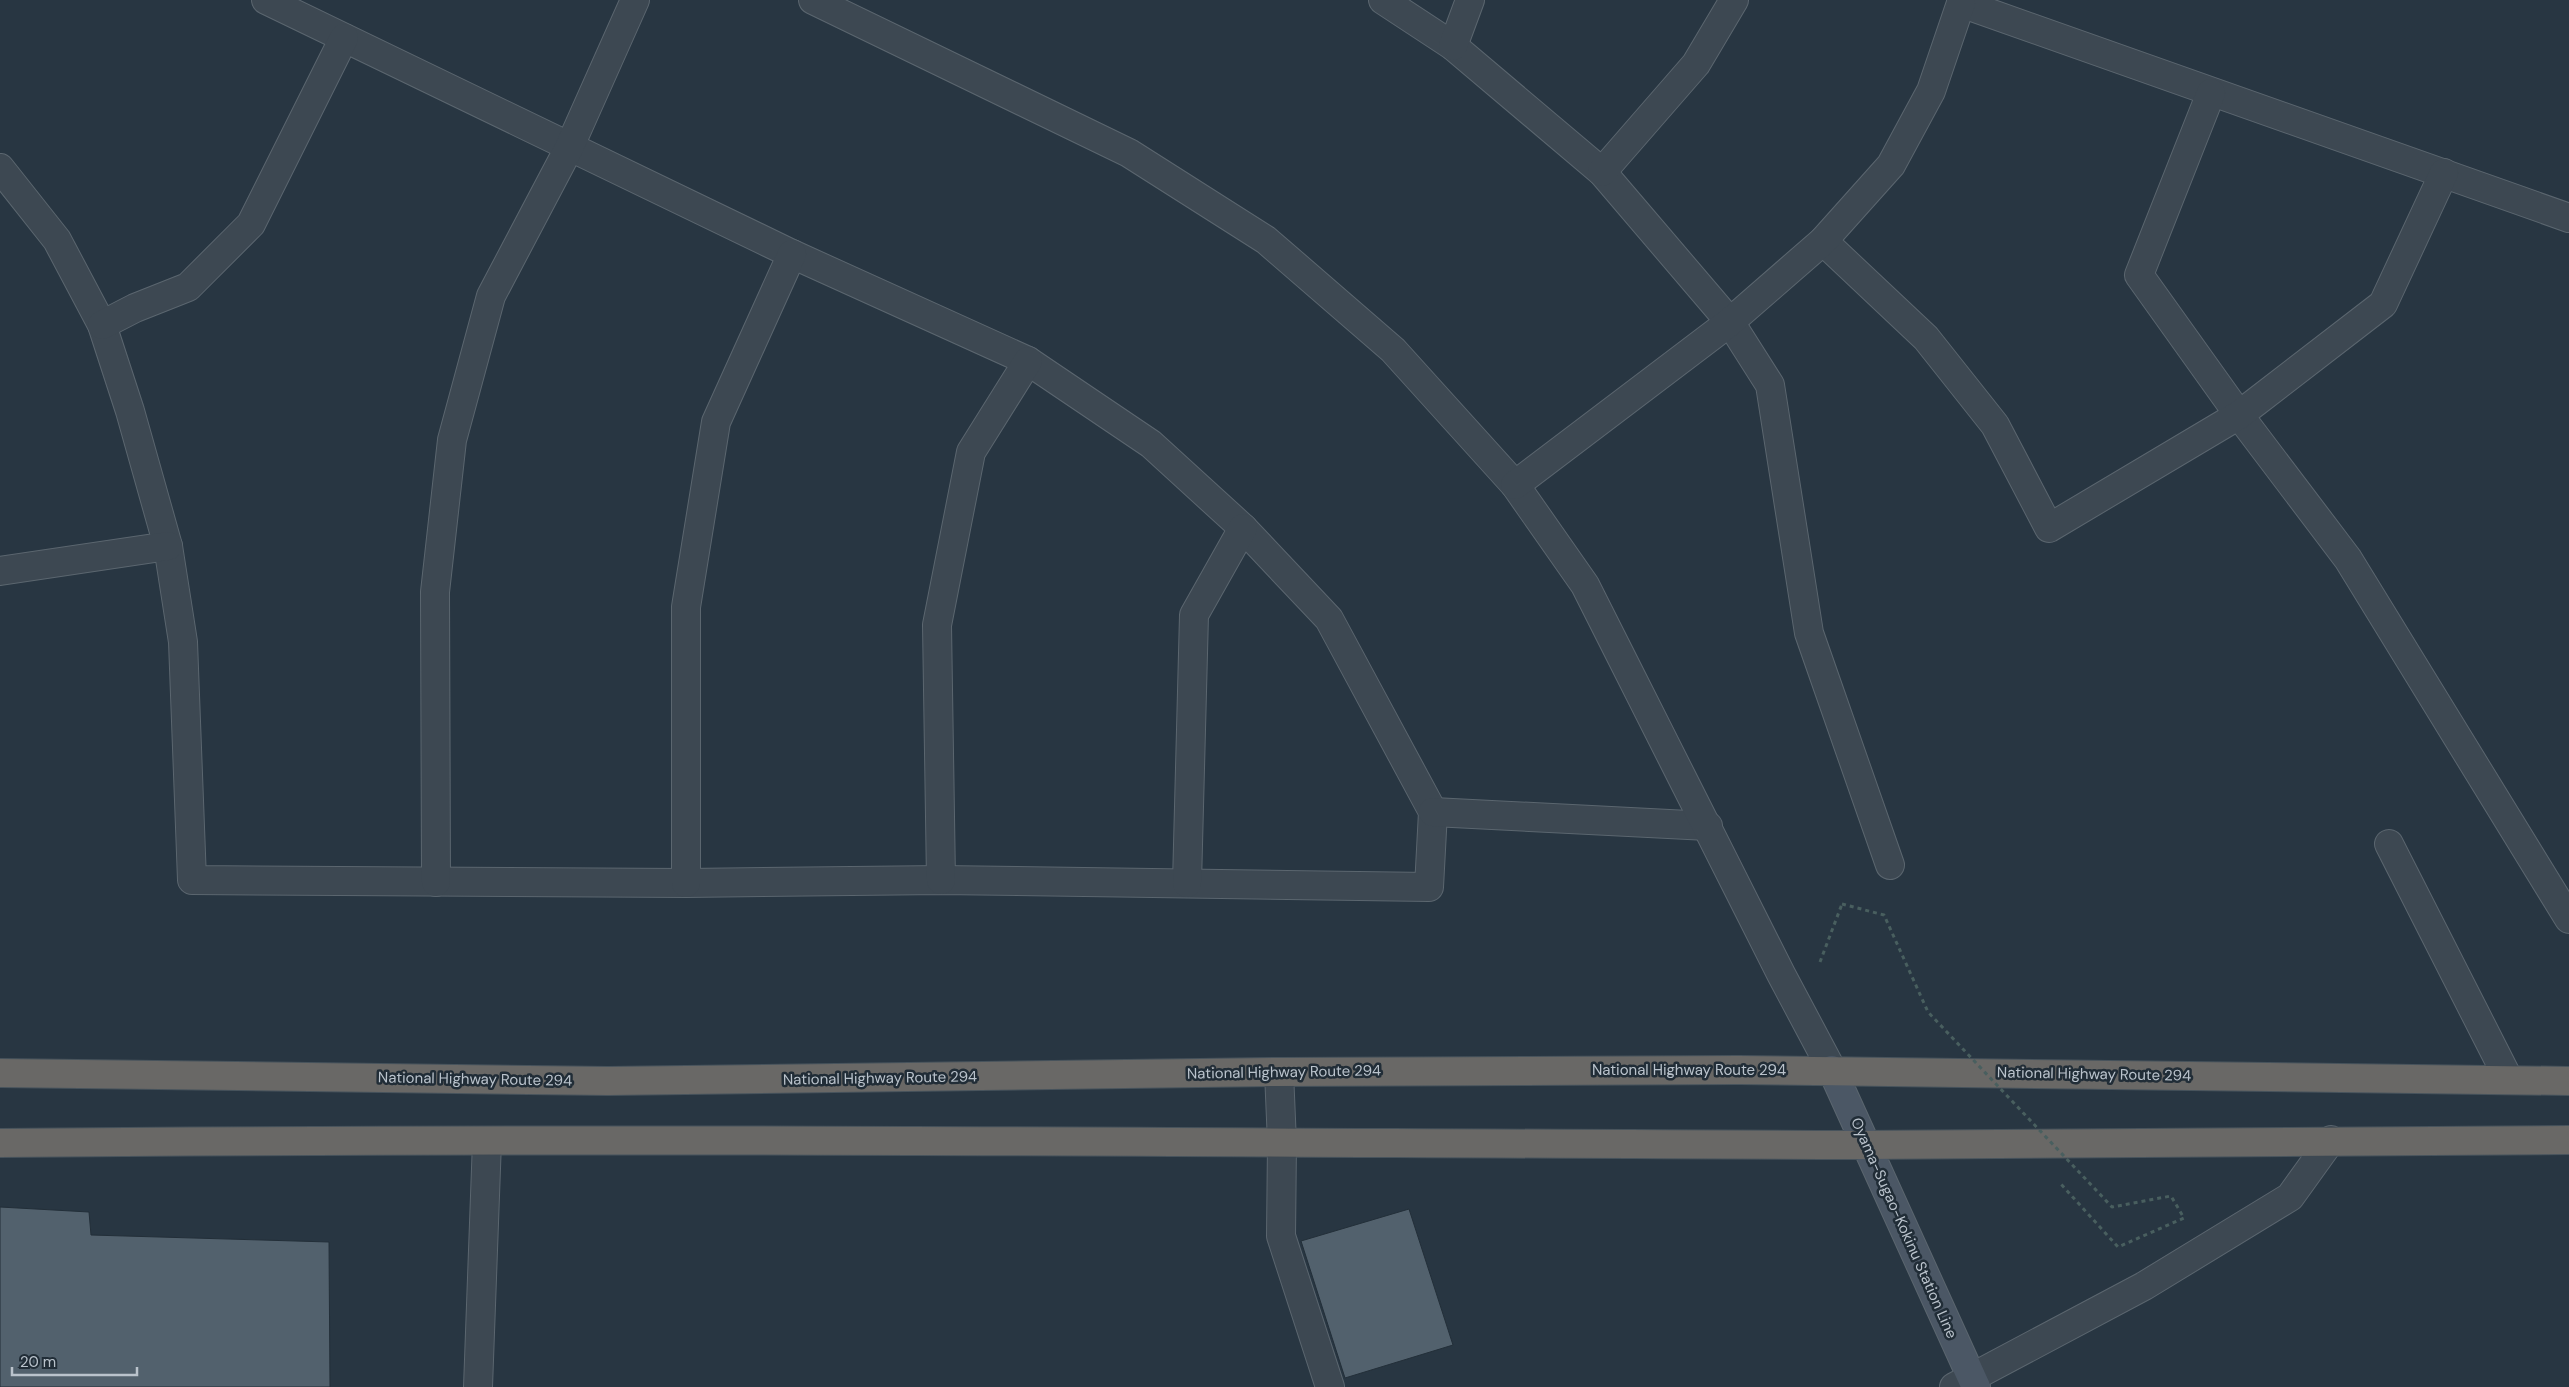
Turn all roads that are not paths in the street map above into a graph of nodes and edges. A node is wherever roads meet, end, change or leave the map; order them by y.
1 (266, 0) edge
2 (635, 0) edge
3 (813, 0) edge
4 (1383, 0) edge
5 (1470, 0) edge
6 (1734, 0) edge
7 (1961, 1) edge
8 (344, 38) junction
9 (1453, 46) junction
10 (2211, 93) junction
11 (570, 148) junction
12 (0, 168) edge
13 (1602, 172) junction
14 (2444, 173) junction
15 (2569, 218) edge
16 (1823, 241) junction
17 (792, 254) junction
18 (1730, 322) junction
19 (102, 325) junction
20 (1028, 361) junction
21 (2239, 415) junction
22 (1515, 485) junction
23 (1243, 528) junction
24 (168, 546) junction
25 (0, 571) edge
26 (1432, 812) junction
27 (1708, 826) junction
28 (2389, 844) dead end
29 (1890, 865) dead end
30 (941, 880) junction
31 (436, 882) junction
32 (686, 883) junction
33 (1187, 883) junction
34 (2569, 920) edge
35 (1832, 1070) junction
36 (1280, 1072) junction
37 (0, 1073) edge
38 (2509, 1080) junction
39 (2569, 1081) edge
40 (2331, 1140) junction
41 (2569, 1140) edge
42 (487, 1141) junction
43 (0, 1142) edge
44 (1282, 1143) junction
45 (1866, 1145) junction
46 (1967, 1384) edge
47 (478, 1387) edge
48 (1330, 1387) edge

1 - 8 street
2 - 11 street
3 - 22 street
4 - 9 street
5 - 9 street
6 - 13 street
7 - 10 street
7 - 16 street
8 - 11 street
8 - 19 street
9 - 13 street
10 - 14 street
10 - 21 street
11 - 17 street
11 - 31 street
12 - 19 street
13 - 18 street
14 - 15 street
14 - 21 street
16 - 18 street
16 - 21 street
17 - 20 street
17 - 32 street
18 - 22 street
18 - 29 street
19 - 24 street
20 - 23 street
20 - 30 street
21 - 34 street
22 - 27 street
23 - 26 street
23 - 33 street
24 - 25 street
24 - 31 street
26 - 27 street
26 - 33 street
27 - 35 street
28 - 38 street
30 - 32 street
30 - 33 street
31 - 32 street
35 - 36 highway, National Highway Route 294
35 - 38 highway, National Highway Route 294
35 - 45 main road, Oyama-Sugao-Kokinu Station Line
36 - 37 highway, National Highway Route 294
36 - 44 street
38 - 39 highway, National Highway Route 294
40 - 41 highway
40 - 45 highway
40 - 46 street
42 - 43 highway
42 - 44 highway
42 - 47 street
44 - 45 highway
44 - 48 street
45 - 46 main road, Oyama-Sugao-Kokinu Station Line

